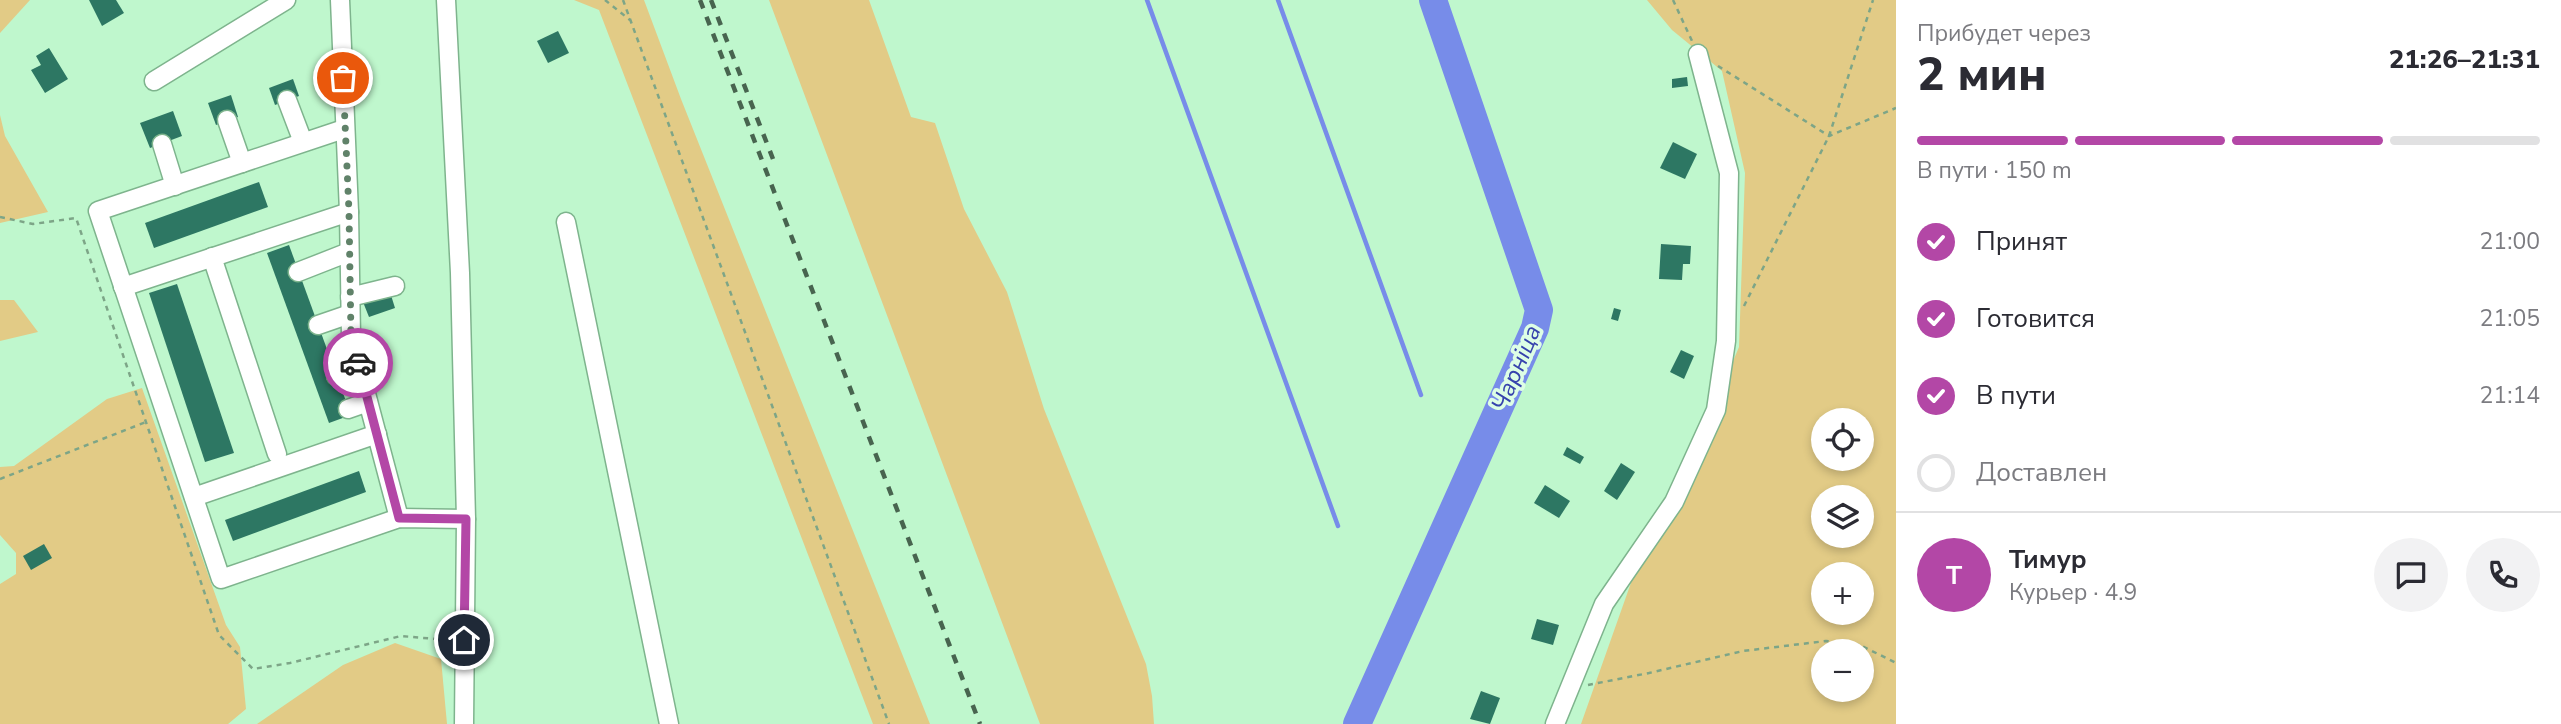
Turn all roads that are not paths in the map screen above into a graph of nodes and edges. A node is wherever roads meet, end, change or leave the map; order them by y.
1 (286, 0) edge
2 (340, 0) edge
3 (446, 0) edge
4 (1698, 54) road end
5 (154, 81) dead end
6 (287, 100) dead end
7 (227, 120) dead end
8 (344, 129) junction
9 (303, 142) junction
10 (162, 144) dead end
11 (242, 163) junction
12 (175, 186) junction
13 (349, 212) junction
14 (566, 222) dead end
15 (349, 252) junction
16 (212, 257) junction
17 (299, 272) dead end
18 (395, 286) dead end
19 (123, 287) junction
20 (350, 306) junction
21 (318, 325) dead end
22 (359, 368) junction
23 (336, 376) dead end
24 (368, 402) junction
25 (348, 409) dead end
26 (377, 434) junction
27 (277, 454) dead end
28 (194, 498) junction
29 (399, 518) junction
30 (466, 519) junction
31 (464, 724) edge
32 (669, 724) edge
33 (1555, 724) edge

1 - 5 street
2 - 8 street
3 - 30 street
4 - 33 street
6 - 9 street
7 - 11 street
8 - 9 street
8 - 13 street
9 - 11 street
10 - 12 street
11 - 12 street
12 - 19 street
13 - 15 street
13 - 16 street
14 - 32 street
15 - 17 street
15 - 20 street
16 - 19 street
16 - 27 street
18 - 20 street
19 - 28 street
20 - 21 street
20 - 22 street
22 - 23 street
22 - 24 street
24 - 25 street
24 - 26 street
26 - 28 street
26 - 29 street
28 - 29 street
29 - 30 street
30 - 31 street

